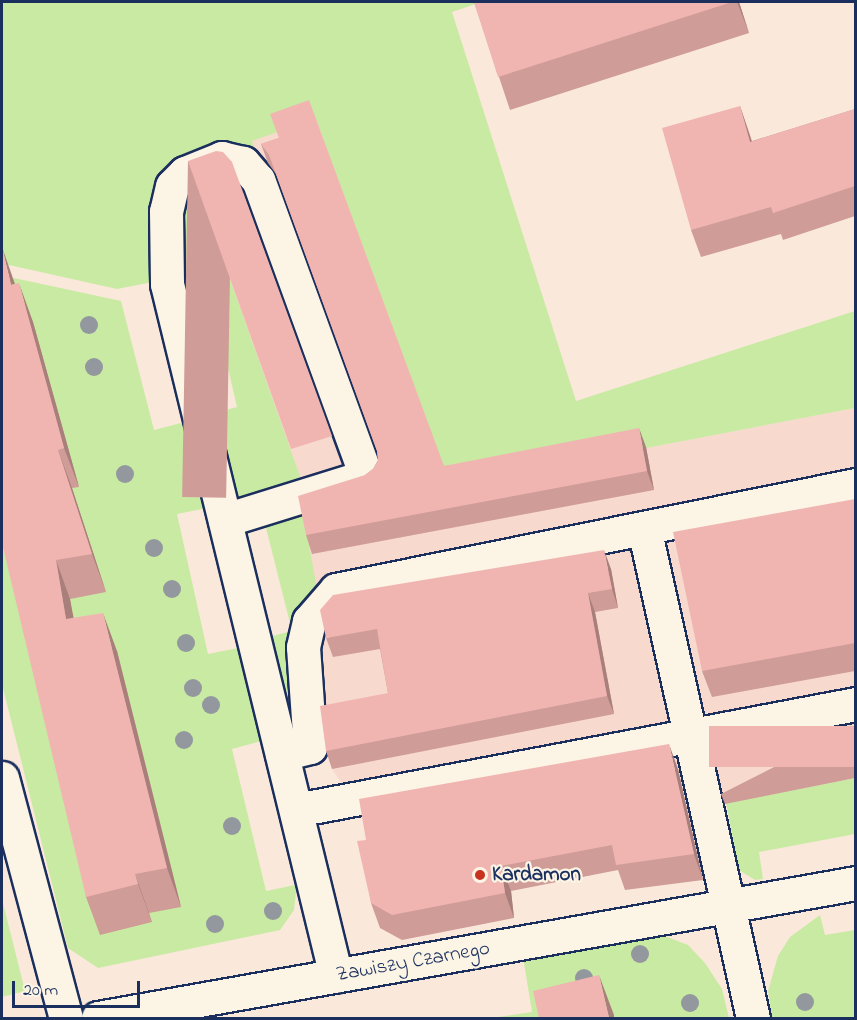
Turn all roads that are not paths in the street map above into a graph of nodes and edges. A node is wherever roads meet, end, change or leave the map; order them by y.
1 (855, 485) edge
2 (225, 520) junction
3 (644, 528) junction
4 (855, 704) edge
5 (690, 736) junction
6 (282, 754) junction
7 (2, 778) edge
8 (296, 810) junction
9 (855, 882) edge
10 (728, 905) junction
11 (336, 976) junction
12 (62, 1005) edge
13 (98, 1018) edge
14 (753, 1018) edge

1 - 3 street
2 - 2 street
2 - 6 street
3 - 5 street
3 - 6 street
4 - 5 street
5 - 8 street
5 - 10 street
6 - 8 street
7 - 12 street
8 - 11 street
9 - 10 street, Zawiszy Czarnego
10 - 11 street, Zawiszy Czarnego
10 - 14 street
11 - 13 street, Zawiszy Czarnego

